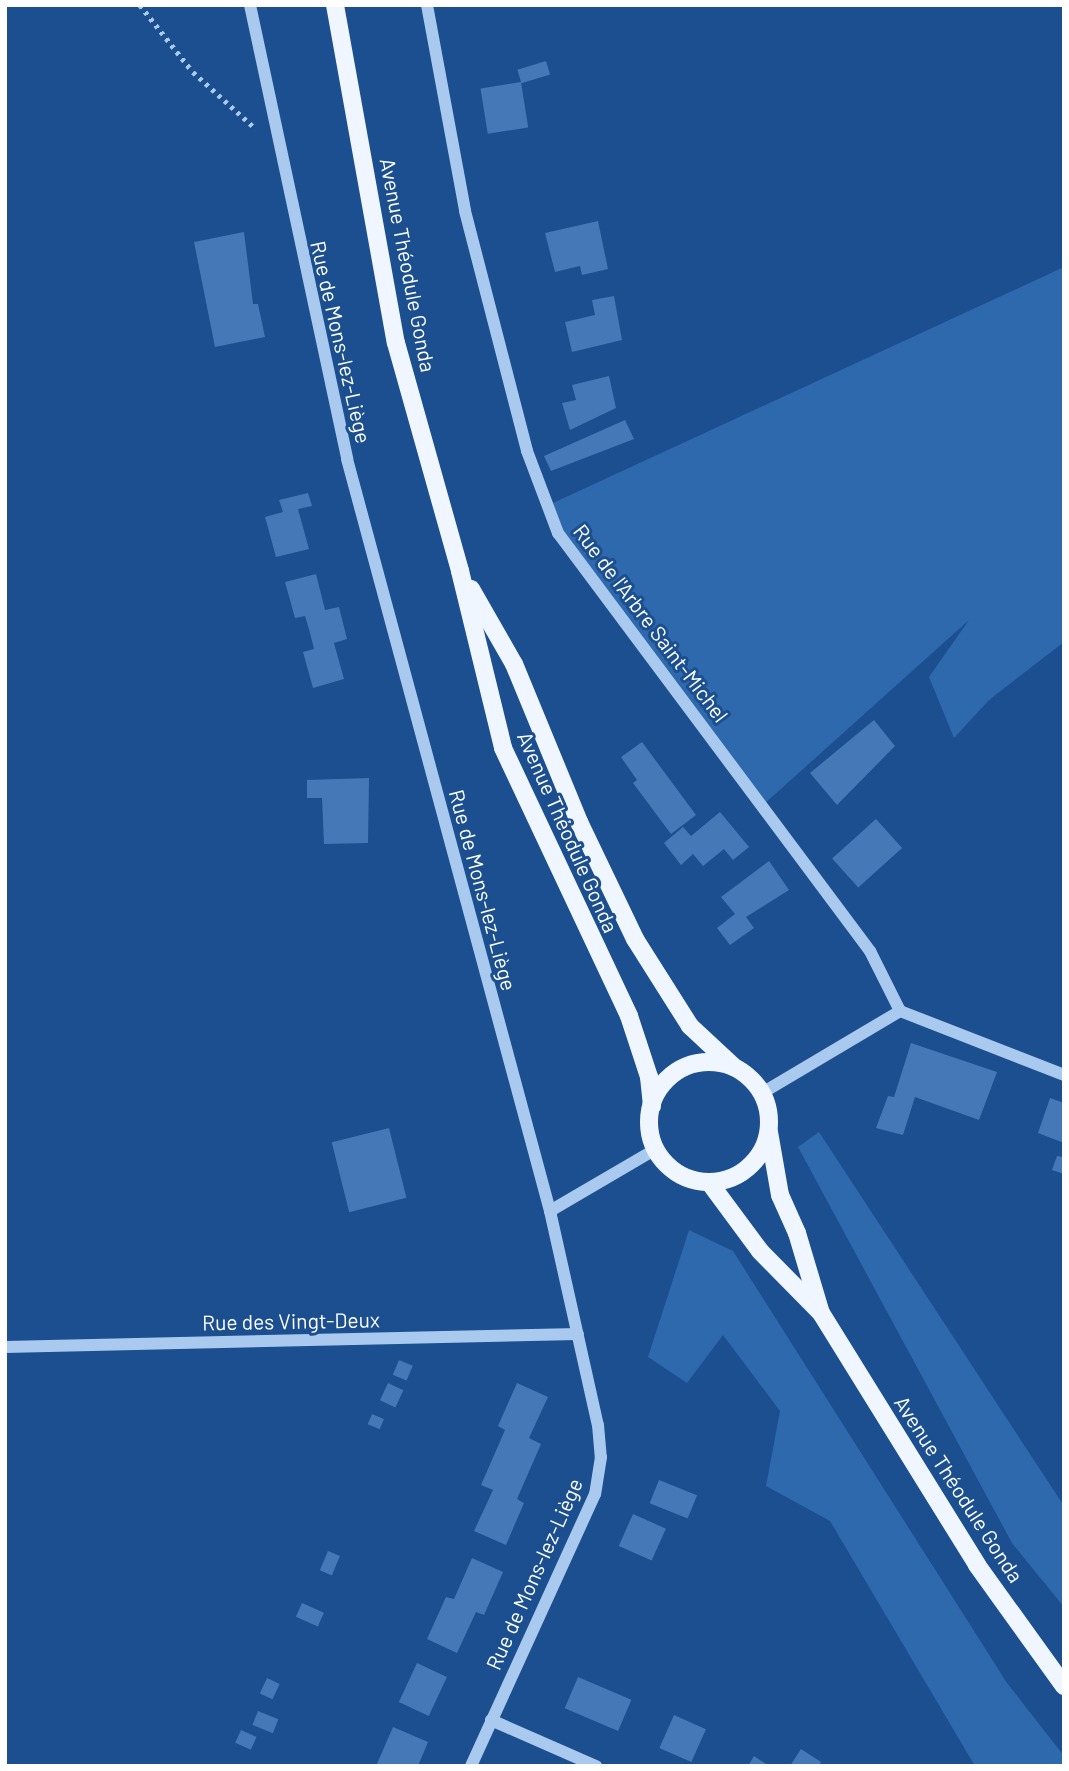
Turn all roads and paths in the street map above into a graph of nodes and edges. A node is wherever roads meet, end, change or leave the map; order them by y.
1 (140, 5) edge
2 (250, 5) edge
3 (335, 5) edge
4 (427, 5) edge
5 (277, 144) junction
6 (460, 571) junction
7 (901, 1011) junction
8 (734, 1067) junction
9 (1064, 1075) edge
10 (762, 1093) junction
11 (652, 1106) junction
12 (768, 1132) junction
13 (656, 1149) junction
14 (709, 1182) junction
15 (550, 1211) junction
16 (821, 1313) junction
17 (578, 1334) junction
18 (5, 1348) edge
19 (1064, 1686) edge
20 (491, 1720) junction
21 (471, 1766) edge
22 (596, 1766) edge

1 - 5 path
2 - 5 street, Rue de Mons-lez-Liège
3 - 6 main road, Avenue Théodule Gonda
4 - 7 street, Rue de l'Arbre Saint-Michel
5 - 15 street, Rue de Mons-lez-Liège
6 - 8 main road, Avenue Théodule Gonda
6 - 11 main road, Avenue Théodule Gonda
7 - 9 street
7 - 10 street
8 - 10 main road
8 - 11 main road
10 - 12 main road
11 - 13 main road
12 - 14 main road
12 - 16 main road, Avenue Théodule Gonda
13 - 14 main road
13 - 15 street
14 - 16 main road, Avenue Théodule Gonda
15 - 17 street, Rue de Mons-lez-Liège
16 - 19 main road, Avenue Théodule Gonda
17 - 18 street, Rue des Vingt-Deux
17 - 20 street, Rue de Mons-lez-Liège
20 - 21 street, Rue de Mons-lez-Liège
20 - 22 street

